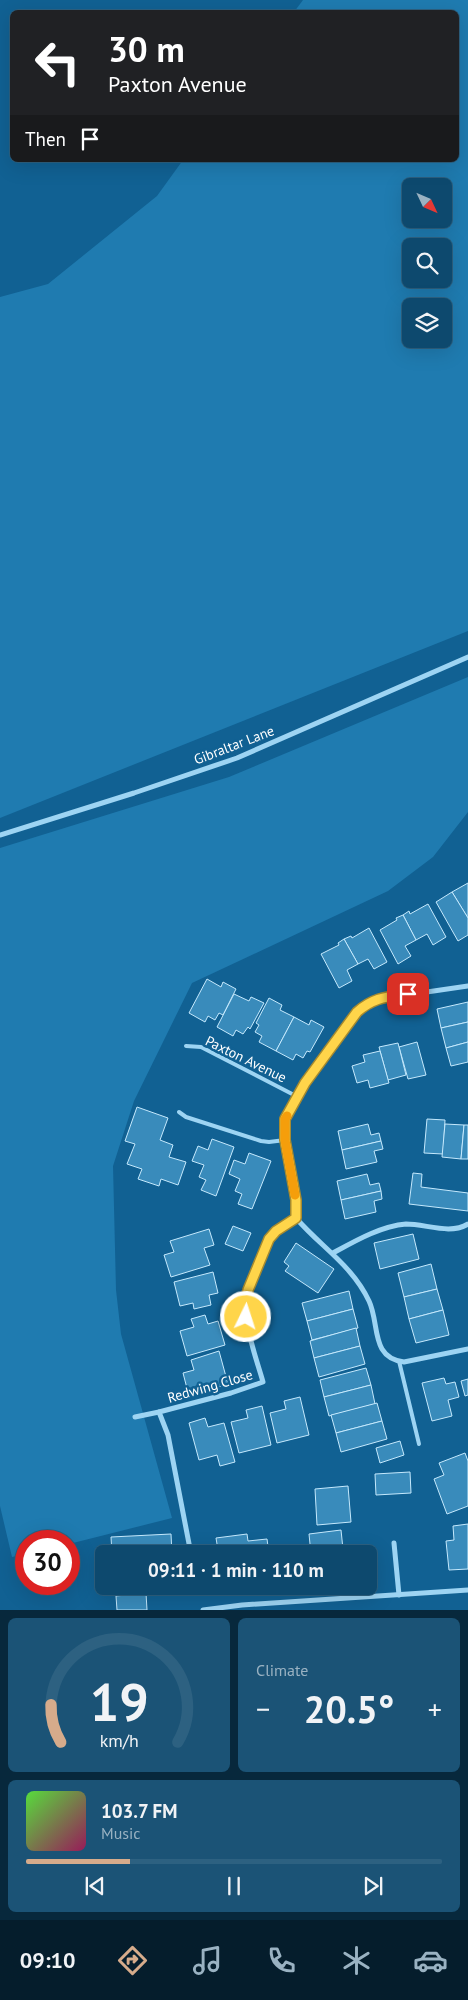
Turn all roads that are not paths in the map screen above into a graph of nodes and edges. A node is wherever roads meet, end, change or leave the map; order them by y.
1 (468, 657) edge
2 (0, 835) edge
3 (468, 986) edge
4 (186, 1046) dead end
5 (296, 1096) junction
6 (179, 1112) dead end
7 (285, 1140) junction
8 (296, 1218) junction
9 (468, 1224) edge
10 (333, 1253) junction
11 (468, 1349) edge
12 (399, 1361) junction
13 (159, 1412) junction
14 (135, 1417) dead end
15 (420, 1444) dead end
16 (394, 1543) dead end
17 (189, 1545) edge
18 (468, 1590) edge
19 (400, 1595) junction
20 (203, 1610) edge

1 - 2 street, Gibraltar Lane
3 - 5 street, Paxton Avenue
4 - 5 lane, Paxton Avenue
5 - 7 street, Paxton Avenue
6 - 7 lane
7 - 8 street, Paxton Avenue
8 - 10 street
8 - 13 street, Redwing Close
9 - 10 street
10 - 12 street
11 - 12 street
12 - 15 lane
13 - 14 street, Redwing Close
13 - 17 street, Redwing Close
16 - 19 street
18 - 19 street
19 - 20 street

